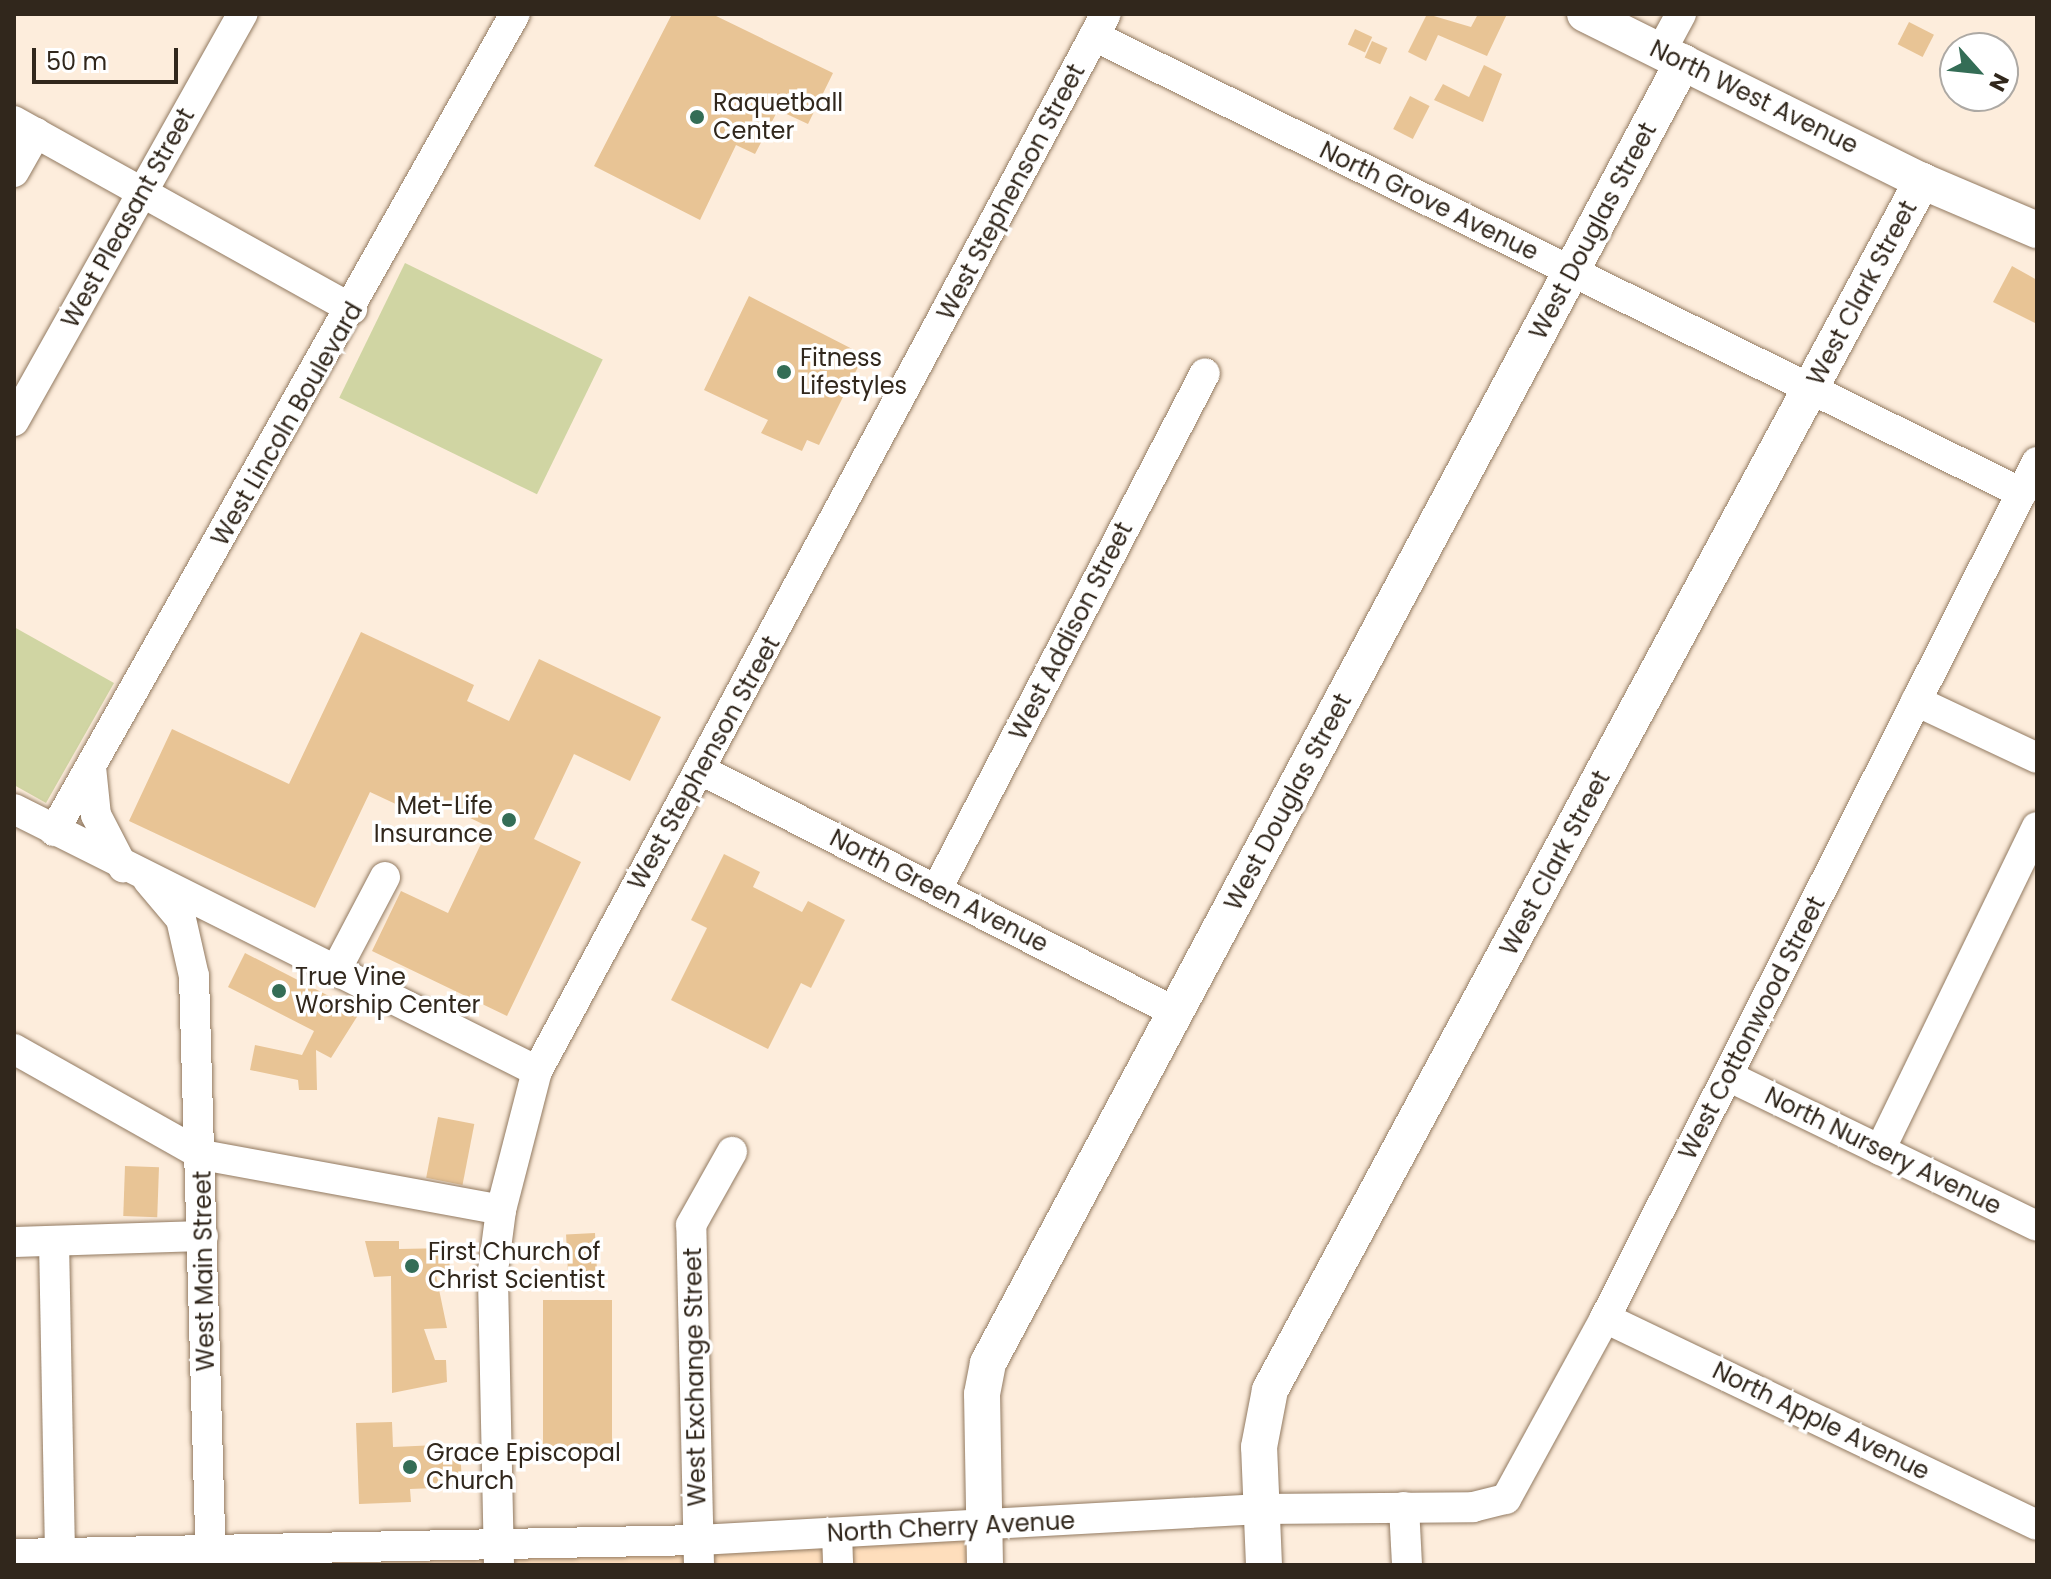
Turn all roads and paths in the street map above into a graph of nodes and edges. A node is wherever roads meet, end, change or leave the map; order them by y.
1 (242, 14) edge
2 (515, 14) edge
3 (1585, 14) edge
4 (1681, 14) edge
5 (1100, 25) edge
6 (1672, 57) junction
7 (25, 127) edge
8 (14, 172) edge
9 (1922, 181) junction
10 (141, 193) junction
11 (2037, 230) edge
12 (2037, 247) edge
13 (1571, 271) junction
14 (352, 309) junction
15 (1205, 373) dead end
16 (1813, 386) junction
17 (14, 421) edge
18 (2037, 462) edge
19 (2022, 493) junction
20 (1916, 701) junction
21 (2037, 758) edge
22 (91, 767) junction
23 (703, 771) junction
24 (14, 809) edge
25 (2037, 827) edge
26 (54, 831) junction
27 (135, 873) junction
28 (385, 877) dead end
29 (937, 889) junction
30 (265, 932) junction
31 (336, 970) junction
32 (194, 976) junction
33 (1175, 1012) junction
34 (14, 1049) edge
35 (537, 1071) junction
36 (1728, 1076) junction
37 (1880, 1150) junction
38 (732, 1152) dead end
39 (202, 1155) junction
40 (501, 1210) junction
41 (2036, 1223) edge
42 (203, 1236) junction
43 (54, 1241) junction
44 (14, 1242) edge
45 (1605, 1318) junction
46 (1404, 1507) junction
47 (1261, 1509) junction
48 (2037, 1525) edge
49 (984, 1526) junction
50 (837, 1533) junction
51 (699, 1553) edge
52 (14, 1554) edge
53 (499, 1554) edge
54 (211, 1557) edge
55 (60, 1559) edge
56 (838, 1565) edge
57 (985, 1565) edge
58 (1264, 1565) edge
59 (1407, 1565) edge

1 - 10 street, West Pleasant Street
2 - 14 street, West Lincoln Boulevard
3 - 6 main road, North West Avenue
4 - 6 street, West Douglas Street
5 - 13 street, North Grove Avenue
5 - 23 street, West Stephenson Street
6 - 9 main road, North West Avenue
6 - 13 main road, West Douglas Street
7 - 8 street
7 - 10 street
9 - 11 main road, North West Avenue
9 - 12 main road, North West Avenue
9 - 16 main road, West Clark Street
10 - 14 street
10 - 17 street, West Pleasant Street
13 - 16 street, North Grove Avenue
13 - 33 main road, West Douglas Street
14 - 22 street, West Lincoln Boulevard
15 - 29 street, West Addison Street
16 - 19 street, North Grove Avenue
16 - 47 main road, West Clark Street
18 - 19 street, West Cottonwood Street
19 - 20 street, West Cottonwood Street
20 - 21 street
20 - 36 street, West Cottonwood Street
22 - 26 street, West Lincoln Boulevard
22 - 27 street
23 - 29 street, North Green Avenue
23 - 35 street, West Stephenson Street
24 - 26 street
25 - 37 street
26 - 27 street
27 - 30 street
27 - 32 street
28 - 31 street
29 - 33 street, North Green Avenue
30 - 31 street
30 - 32 street
31 - 35 street
32 - 39 street, West Main Street
33 - 49 main road, West Douglas Street
34 - 39 street
35 - 40 street, West Stephenson Street
36 - 37 street, North Nursery Avenue
36 - 45 street, West Cottonwood Street
37 - 41 street, North Nursery Avenue
38 - 51 street, West Exchange Street
39 - 40 street
39 - 42 street, West Main Street
40 - 53 street, West Stephenson Street
42 - 43 street
42 - 54 street, West Main Street
43 - 44 street
43 - 55 street
45 - 46 street, West Cottonwood Street
45 - 48 street, North Apple Avenue
46 - 47 street, North Cherry Avenue
46 - 59 street
47 - 49 street, North Cherry Avenue
47 - 58 main road, West Clark Street
49 - 50 street, North Cherry Avenue
49 - 57 main road, West Douglas Street
50 - 51 street, North Cherry Avenue
50 - 56 street
51 - 53 street, North Cherry Avenue
52 - 55 street, North Cherry Avenue
53 - 54 street, North Cherry Avenue
54 - 55 street, North Cherry Avenue

